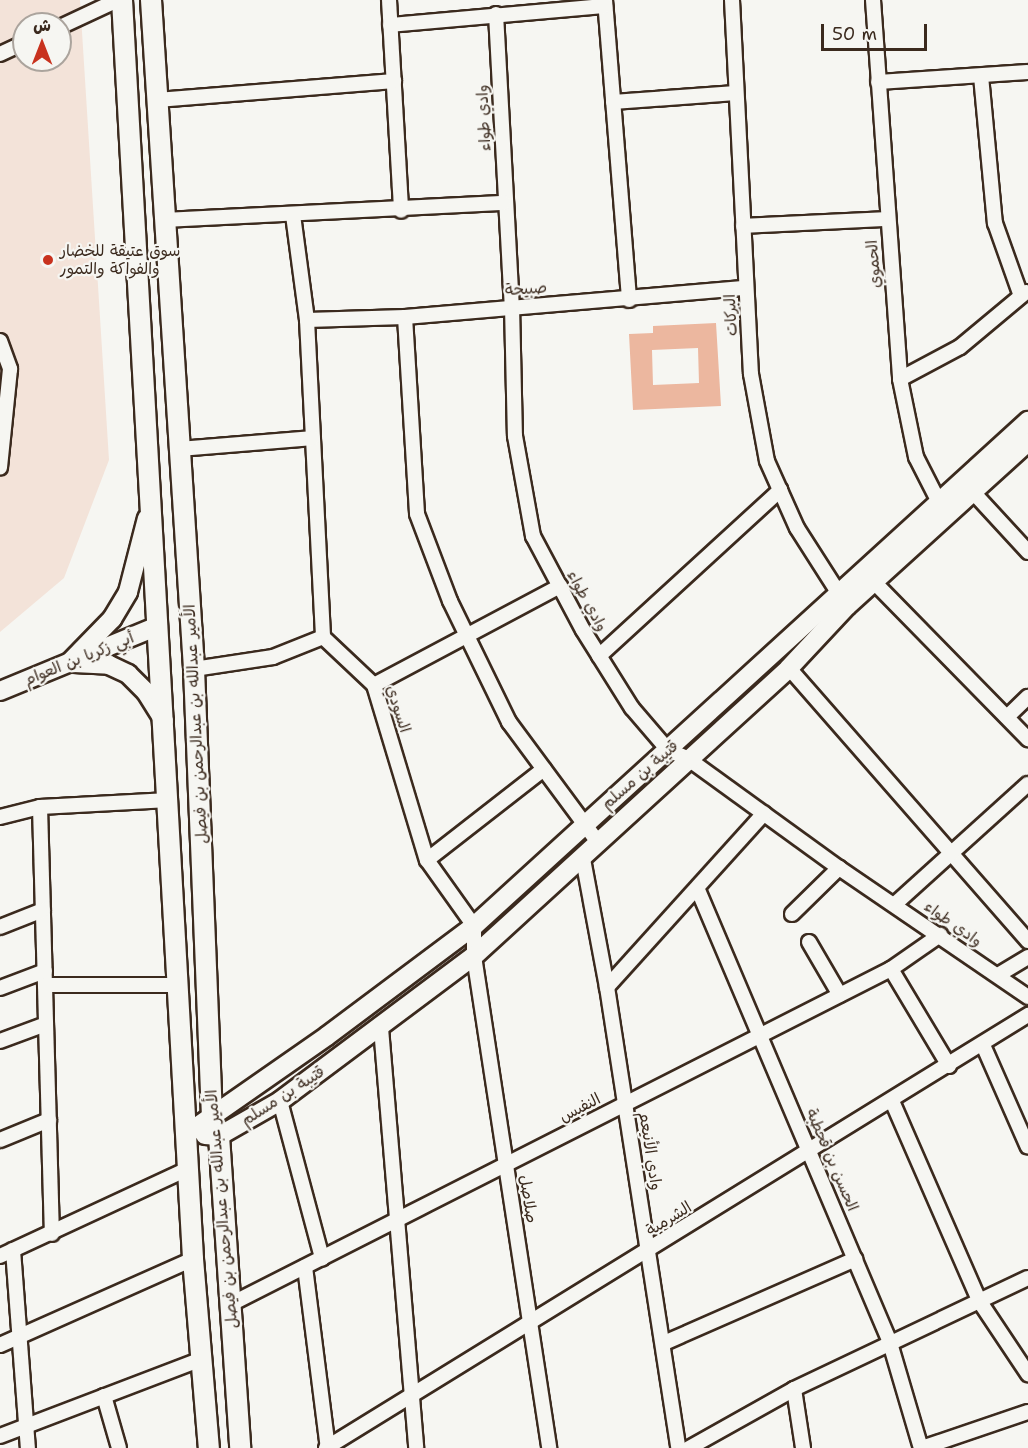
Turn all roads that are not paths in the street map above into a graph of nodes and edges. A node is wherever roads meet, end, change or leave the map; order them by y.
1 (120, 0) edge
2 (151, 0) edge
3 (389, 0) edge
4 (732, 0) edge
5 (873, 0) edge
6 (605, 3) edge
7 (496, 14) junction
8 (72, 22) edge
9 (390, 25) junction
10 (1028, 72) edge
11 (981, 76) junction
12 (394, 81) junction
13 (878, 82) junction
14 (736, 93) junction
15 (157, 100) junction
16 (613, 102) junction
17 (504, 203) junction
18 (401, 210) junction
19 (292, 215) junction
20 (887, 219) junction
21 (166, 220) junction
22 (743, 225) junction
23 (746, 288) junction
24 (1024, 294) edge
25 (629, 300) junction
26 (512, 306) junction
27 (405, 317) junction
28 (307, 320) junction
29 (0, 341) edge
30 (900, 379) junction
31 (1028, 421) edge
32 (313, 438) junction
33 (1028, 442) edge
34 (180, 448) junction
35 (0, 467) edge
36 (780, 490) junction
37 (972, 491) junction
38 (150, 498) junction
39 (943, 509) junction
40 (1028, 552) edge
41 (875, 583) junction
42 (560, 586) junction
43 (844, 600) junction
44 (158, 626) junction
45 (466, 634) junction
46 (323, 637) junction
47 (600, 656) junction
48 (69, 663) junction
49 (789, 668) junction
50 (194, 669) junction
51 (374, 685) junction
52 (0, 691) edge
53 (1028, 697) edge
54 (1007, 717) junction
55 (164, 721) junction
56 (1028, 739) edge
57 (669, 750) junction
58 (687, 758) junction
59 (544, 769) junction
60 (1028, 784) edge
61 (169, 800) junction
62 (40, 807) junction
63 (764, 813) junction
64 (0, 817) edge
65 (586, 822) junction
66 (597, 842) junction
67 (952, 852) junction
68 (583, 859) junction
69 (427, 860) junction
70 (838, 868) junction
71 (698, 890) junction
72 (895, 904) junction
73 (43, 910) junction
74 (792, 914) dead end
75 (474, 926) junction
76 (0, 927) edge
77 (940, 935) junction
78 (1028, 941) edge
79 (809, 942) dead end
80 (474, 956) junction
81 (1028, 957) edge
82 (891, 969) junction
83 (998, 975) junction
84 (45, 978) junction
85 (180, 985) junction
86 (607, 987) junction
87 (0, 988) edge
88 (840, 995) junction
89 (1028, 997) edge
90 (1028, 1016) edge
91 (46, 1024) junction
92 (381, 1028) junction
93 (761, 1035) junction
94 (0, 1041) edge
95 (983, 1045) junction
96 (949, 1066) junction
97 (280, 1101) junction
98 (892, 1101) junction
99 (626, 1104) junction
100 (212, 1116) junction
101 (49, 1120) junction
102 (188, 1133) junction
103 (219, 1137) junction
104 (0, 1140) edge
105 (1028, 1148) edge
106 (811, 1151) junction
107 (506, 1165) junction
108 (190, 1168) junction
109 (398, 1220) junction
110 (52, 1234) junction
111 (649, 1250) junction
112 (6, 1253) edge
113 (322, 1258) junction
114 (855, 1258) junction
115 (193, 1259) junction
116 (305, 1267) junction
117 (1028, 1278) edge
118 (980, 1302) junction
119 (231, 1304) junction
120 (531, 1323) junction
121 (21, 1337) junction
122 (664, 1343) junction
123 (890, 1343) junction
124 (0, 1345) edge
125 (204, 1358) junction
126 (1028, 1374) edge
127 (794, 1389) junction
128 (412, 1395) junction
129 (104, 1396) junction
130 (1028, 1412) edge
131 (27, 1426) junction
132 (0, 1436) edge
133 (28, 1448) edge
134 (119, 1448) edge
135 (209, 1448) edge
136 (240, 1448) edge
137 (327, 1448) edge
138 (416, 1448) edge
139 (549, 1448) edge
140 (678, 1448) edge
141 (689, 1448) edge
142 (804, 1448) edge
143 (922, 1448) edge

1 - 8 street
1 - 38 main road, الأمير عبدالله بن عبدالرحمن بن فيصل
2 - 15 main road, الأمير عبدالله بن عبدالرحمن بن فيصل
3 - 9 street
4 - 14 street, البركات
5 - 13 street, الحموي
6 - 7 street
6 - 16 street
7 - 9 street
7 - 17 street, وادي طواء
9 - 12 street
10 - 11 street
11 - 13 street
11 - 24 street
12 - 15 street
12 - 18 street
13 - 20 street, الحموي
14 - 16 street
14 - 22 street, البركات
15 - 21 main road, الأمير عبدالله بن عبدالرحمن بن فيصل
16 - 25 street
17 - 18 street
17 - 26 street, وادي طواء
18 - 19 street
19 - 21 street
19 - 28 street
20 - 22 street
20 - 30 street, الحموي
21 - 34 main road, الأمير عبدالله بن عبدالرحمن بن فيصل
22 - 23 street, البركات
23 - 25 street, صبيحة
23 - 36 street, البركات
24 - 30 street
25 - 26 street, صبيحة
26 - 27 street, صبيحة
26 - 42 street, وادي طواء
27 - 28 street, صبيحة
27 - 45 street
28 - 32 street
29 - 35 street
30 - 39 street, الحموي
31 - 39 street, قتيبة بن مسلم
32 - 34 street
32 - 46 street
33 - 37 street, قتيبة بن مسلم
34 - 50 main road, الأمير عبدالله بن عبدالرحمن بن فيصل
36 - 43 street, البركات
36 - 47 street
37 - 39 street, قتيبة بن مسلم
37 - 40 street
38 - 44 main road, الأمير عبدالله بن عبدالرحمن بن فيصل
38 - 48 street, الأمير عبدالله بن عبدالرحمن بن فيصل
39 - 41 street, قتيبة بن مسلم
39 - 43 street, قتيبة بن مسلم
41 - 43 street, قتيبة بن مسلم
41 - 54 street
42 - 45 street
42 - 47 street, وادي طواء
43 - 49 street, قتيبة بن مسلم
43 - 57 street, قتيبة بن مسلم
44 - 48 street, أبي زكريا بن العوام
44 - 55 main road, الأمير عبدالله بن عبدالرحمن بن فيصل
45 - 51 street
45 - 59 street
46 - 50 street
46 - 51 street, السودي
47 - 57 street, وادي طواء
48 - 52 street, أبي زكريا بن العوام
48 - 55 street, الأمير عبدالله بن عبدالرحمن بن فيصل
49 - 58 street, قتيبة بن مسلم
49 - 67 street
50 - 100 main road, الأمير عبدالله بن عبدالرحمن بن فيصل
51 - 69 street, السودي
53 - 54 street
54 - 56 street
55 - 61 main road, الأمير عبدالله بن عبدالرحمن بن فيصل
57 - 58 street, وادي طواء
57 - 65 street, قتيبة بن مسلم
58 - 63 street, وادي طواء
58 - 66 street, قتيبة بن مسلم
59 - 65 street
59 - 69 street
60 - 67 street
61 - 62 street
61 - 85 main road, الأمير عبدالله بن عبدالرحمن بن فيصل
62 - 64 street
62 - 73 street
63 - 70 street, وادي طواء
63 - 71 street
65 - 66 street
65 - 75 street, قتيبة بن مسلم
66 - 68 street, قتيبة بن مسلم
67 - 72 street
67 - 78 street
68 - 80 street, قتيبة بن مسلم
68 - 86 street, وادي الأنيعم
69 - 75 street, السودي
70 - 72 street, وادي طواء
70 - 74 street
71 - 86 street
71 - 93 street, الحسن بن قحطبة
72 - 77 street, وادي طواء
73 - 76 street
73 - 84 street
75 - 80 street
75 - 100 street, قتيبة بن مسلم
77 - 82 street, النفيس
77 - 83 street, وادي طواء
79 - 88 street
80 - 92 street, قتيبة بن مسلم
80 - 107 street, صلاصل
81 - 83 street
82 - 88 street, النفيس
82 - 96 street
83 - 89 street, وادي طواء
84 - 85 street
84 - 87 street
84 - 91 street
85 - 102 main road, الأمير عبدالله بن عبدالرحمن بن فيصل
86 - 99 street, وادي الأنيعم
88 - 93 street, النفيس
90 - 95 street, الشرمية
91 - 94 street
91 - 101 street
92 - 97 street, قتيبة بن مسلم
92 - 109 street
93 - 99 street, النفيس
93 - 106 street, الحسن بن قحطبة
95 - 96 street, الشرمية
95 - 105 street
96 - 98 street, الشرمية
97 - 103 street, قتيبة بن مسلم
97 - 113 street
98 - 106 street, الشرمية
98 - 118 street
99 - 107 street, النفيس
99 - 111 street, وادي الأنيعم
100 - 102 street, قتيبة بن مسلم
100 - 103 main road, الأمير عبدالله بن عبدالرحمن بن فيصل
101 - 104 street
101 - 110 street
102 - 103 street
102 - 108 main road, الأمير عبدالله بن عبدالرحمن بن فيصل
103 - 119 main road, الأمير عبدالله بن عبدالرحمن بن فيصل
106 - 111 street, الشرمية
106 - 114 street, الحسن بن قحطبة
107 - 109 street, النفيس
107 - 120 street, صلاصل
108 - 110 street
108 - 115 main road, الأمير عبدالله بن عبدالرحمن بن فيصل
109 - 113 street, النفيس
109 - 128 street
110 - 112 street
111 - 120 street, الشرمية
111 - 122 street, وادي الأنيعم
112 - 121 street
113 - 116 street, النفيس
114 - 122 street
114 - 123 street, الحسن بن قحطبة
115 - 121 street
115 - 125 main road, الأمير عبدالله بن عبدالرحمن بن فيصل
116 - 119 street, النفيس
116 - 137 street
117 - 118 street
118 - 123 street
118 - 126 street
119 - 136 main road, الأمير عبدالله بن عبدالرحمن بن فيصل
120 - 128 street, الشرمية
120 - 139 street, صلاصل
121 - 124 street
121 - 131 street
122 - 140 street, وادي الأنيعم
123 - 127 street
123 - 143 street, الحسن بن قحطبة
125 - 129 street
125 - 135 main road, الأمير عبدالله بن عبدالرحمن بن فيصل
127 - 141 street
127 - 142 street
128 - 137 street, الشرمية
128 - 138 street
129 - 131 street
129 - 134 street
130 - 143 street
131 - 132 street
131 - 133 street

